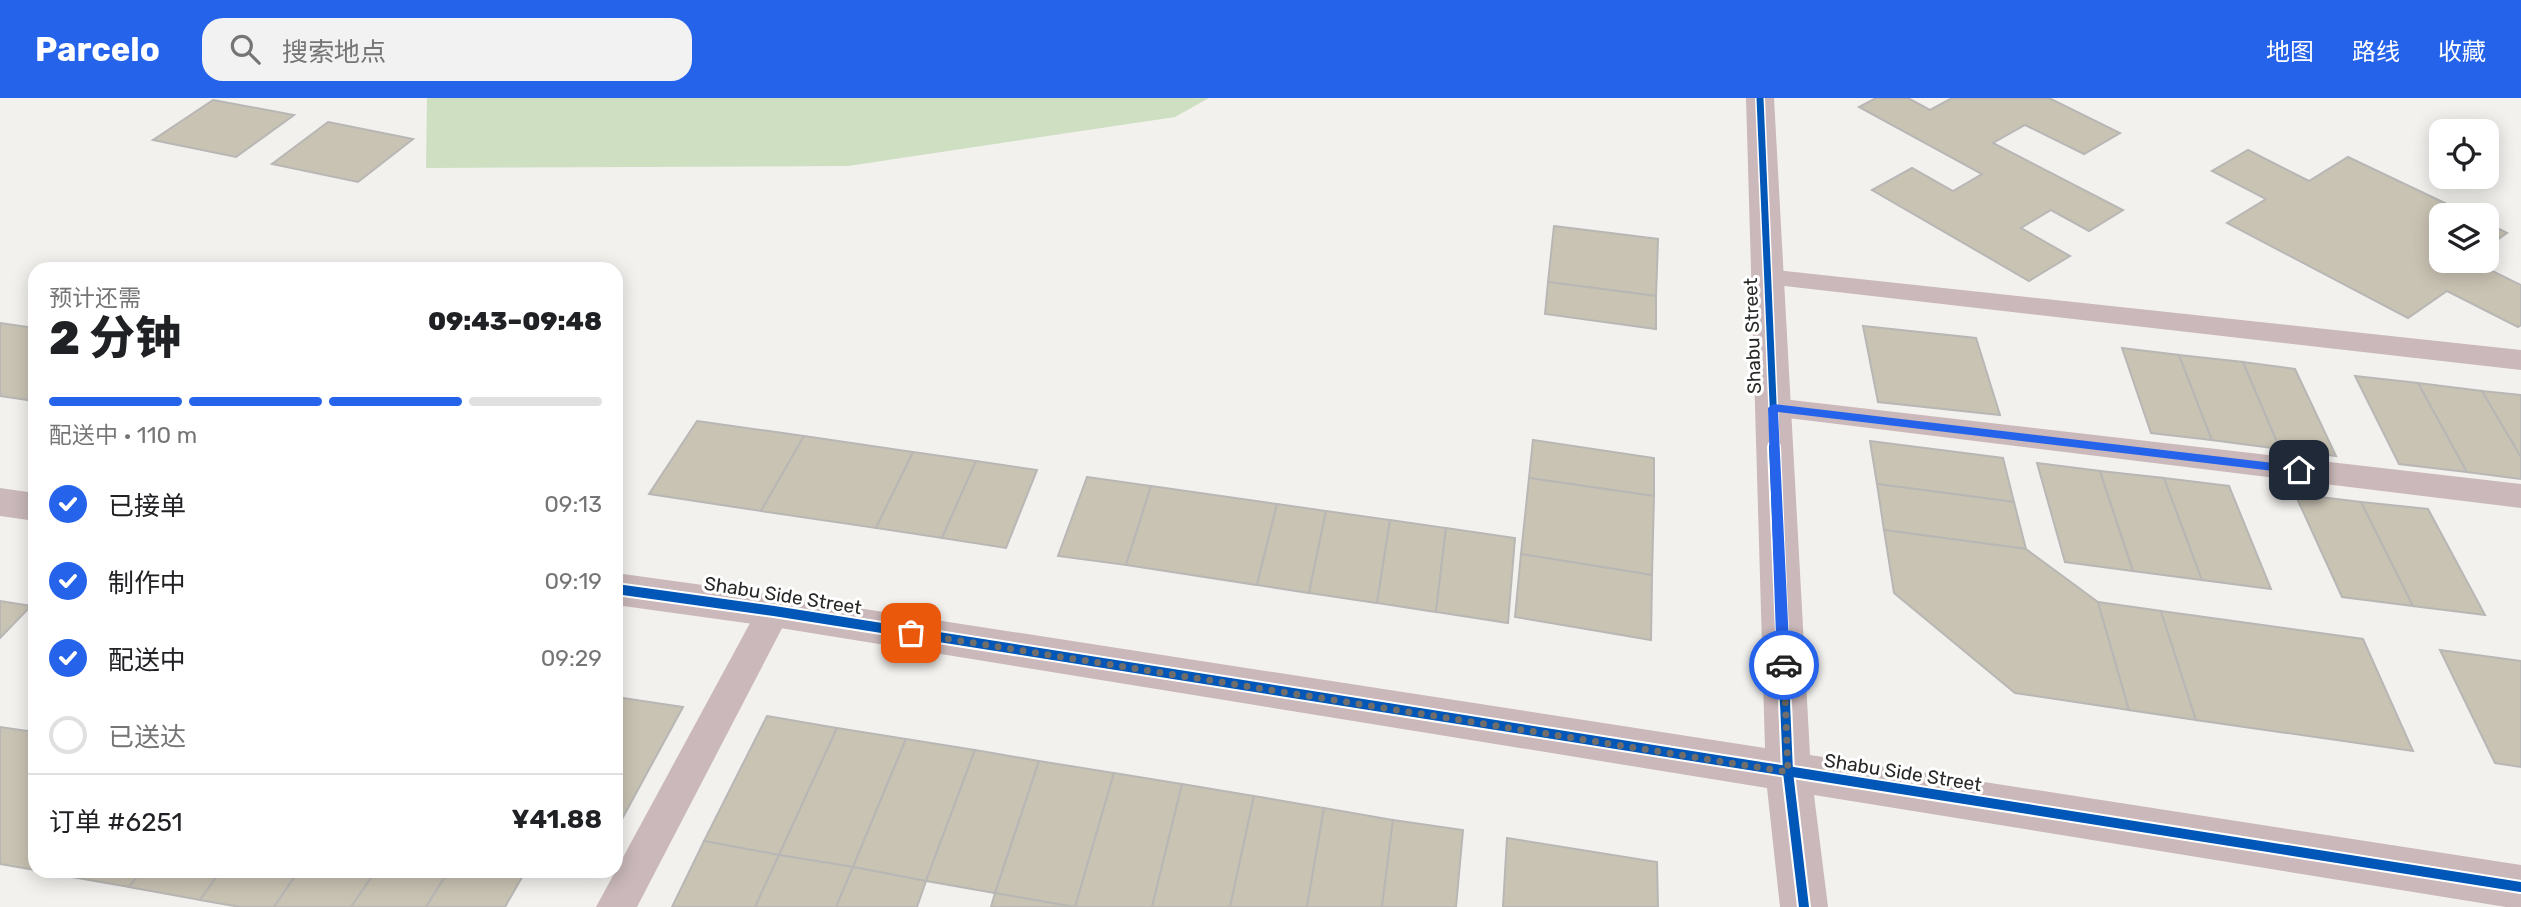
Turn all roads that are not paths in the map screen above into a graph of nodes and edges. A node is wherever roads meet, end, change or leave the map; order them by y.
1 (1760, 98) edge
2 (1768, 277) junction
3 (2521, 360) edge
4 (1773, 408) junction
5 (2521, 496) edge
6 (0, 502) edge
7 (28, 506) edge
8 (623, 590) edge
9 (774, 611) junction
10 (1788, 772) junction
11 (2521, 887) edge
12 (616, 907) edge
13 (1804, 907) edge

1 - 2 street, Shabu Street
2 - 3 lane
2 - 4 street, Shabu Street
4 - 5 lane
4 - 10 street, Shabu Street
6 - 7 street
8 - 9 street, Shabu Side Street
9 - 10 street, Shabu Side Street
9 - 12 lane
10 - 11 street, Shabu Side Street
10 - 13 street, Shabu Street

